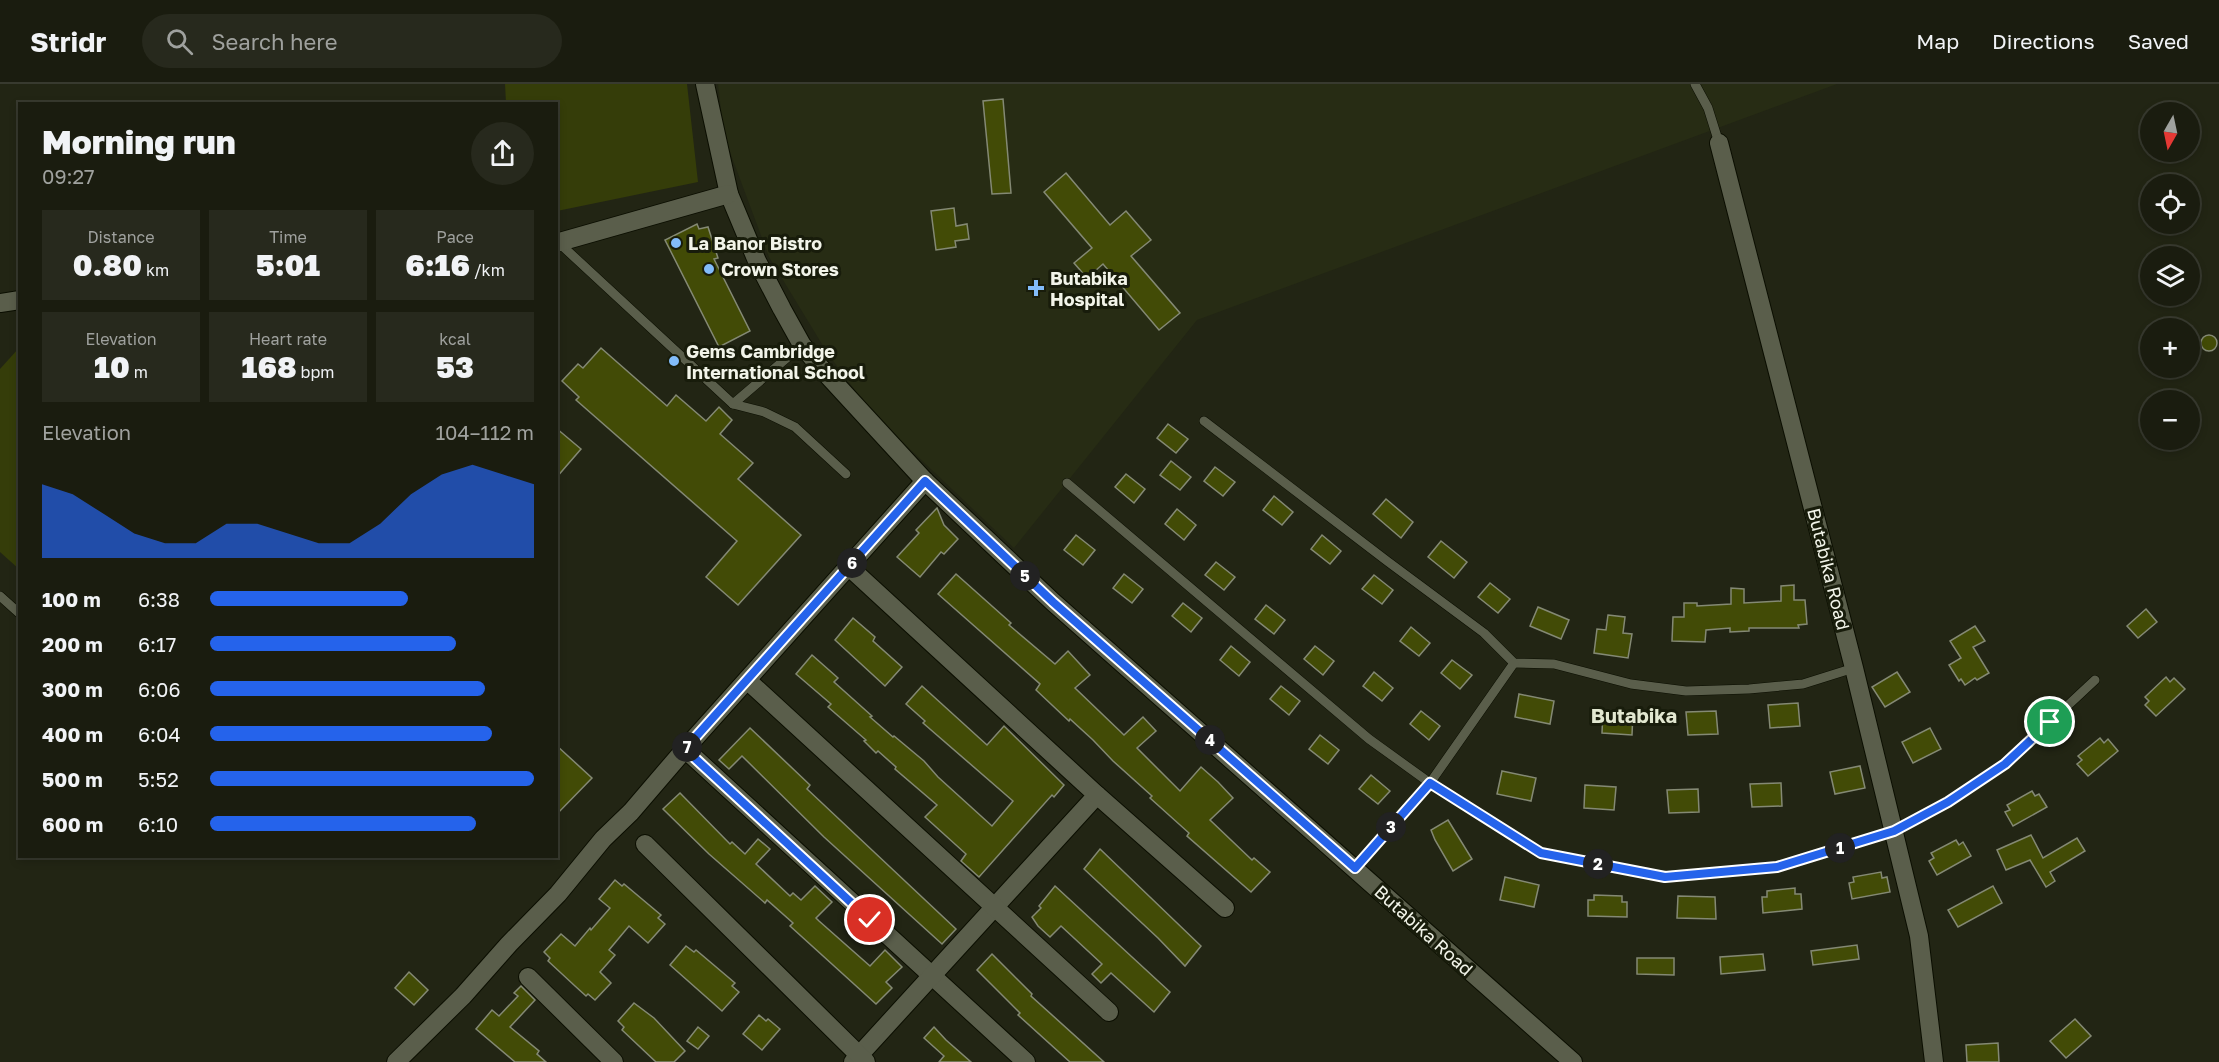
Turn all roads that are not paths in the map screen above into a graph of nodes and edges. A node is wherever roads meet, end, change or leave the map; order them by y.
1 (705, 84) edge
2 (1695, 84) edge
3 (1719, 143) joint
4 (729, 194) junction
5 (558, 243) edge
6 (558, 244) edge
7 (18, 300) edge
8 (0, 303) edge
9 (802, 345) junction
10 (733, 404) junction
11 (1204, 421) dead end
12 (846, 474) dead end
13 (925, 481) junction
14 (1066, 483) dead end
15 (848, 566) junction
16 (0, 596) edge
17 (18, 612) edge
18 (1514, 663) junction
19 (1854, 668) junction
20 (747, 680) junction
21 (2095, 681) dead end
22 (685, 749) junction
23 (1430, 783) junction
24 (1097, 795) junction
25 (1894, 831) junction
26 (645, 844) dead end
27 (1355, 868) junction
28 (995, 907) junction
29 (1225, 908) dead end
30 (528, 977) dead end
31 (932, 977) junction
32 (1109, 1012) dead end
33 (860, 1060) edge
34 (396, 1062) edge
35 (614, 1062) edge
36 (1026, 1062) edge
37 (1573, 1062) edge
38 (1934, 1062) edge

1 - 4 street, Butabika Road
2 - 3 lane, Butabika Road
3 - 19 street, Butabika Road
4 - 5 street
4 - 9 street, Butabika Road
6 - 10 lane
7 - 8 street
9 - 10 lane
9 - 13 street, Butabika Road
10 - 12 lane
11 - 18 lane
13 - 15 street
13 - 27 street, Butabika Road
14 - 23 lane
15 - 20 street
15 - 24 street
16 - 17 lane
18 - 19 lane
18 - 23 lane
19 - 25 street, Butabika Road
20 - 22 street
20 - 28 street
21 - 25 lane
22 - 31 street
22 - 34 street
23 - 25 lane
23 - 27 lane
24 - 28 street
24 - 29 street
25 - 38 street, Butabika Road
26 - 33 street
27 - 37 street, Butabika Road
28 - 31 street
28 - 32 street
30 - 35 street
31 - 33 street
31 - 36 street

